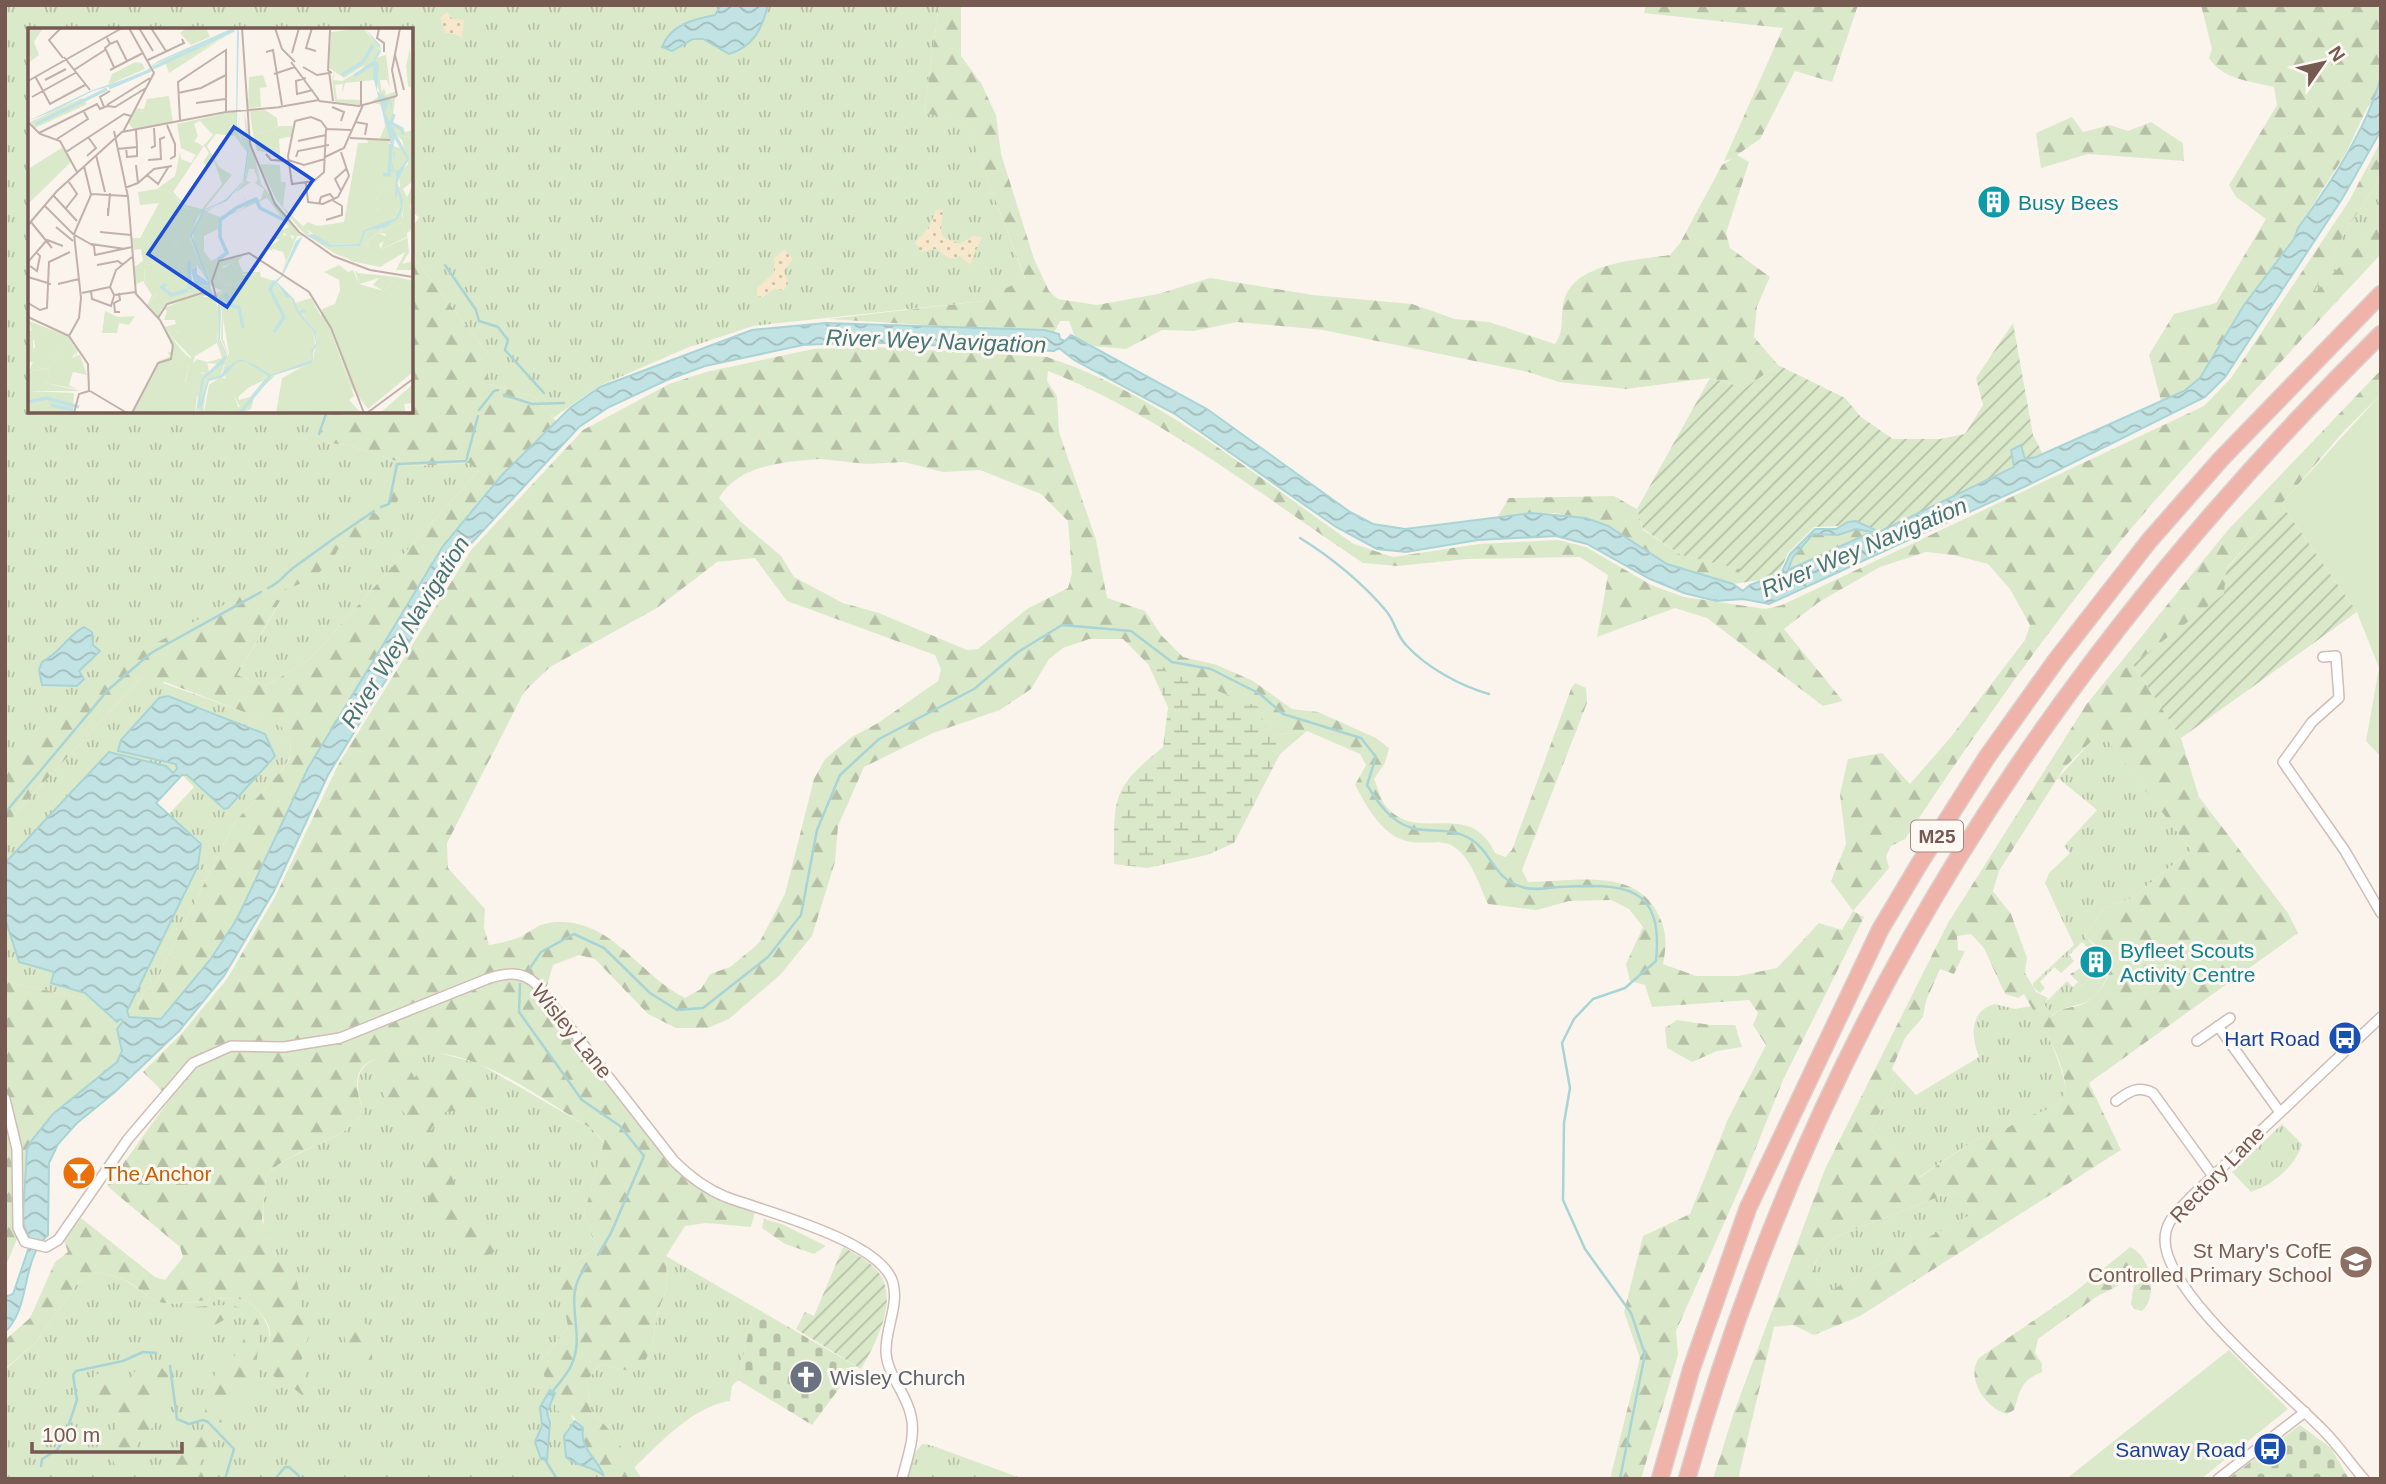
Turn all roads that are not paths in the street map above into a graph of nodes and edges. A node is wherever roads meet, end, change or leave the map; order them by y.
1 (2381, 294) edge
2 (2381, 334) edge
3 (2323, 657) dead end
4 (2381, 913) edge
5 (2381, 1017) edge
6 (2230, 1018) dead end
7 (2218, 1026) junction
8 (2196, 1041) dead end
9 (5, 1099) edge
10 (2116, 1101) dead end
11 (2279, 1111) junction
12 (2213, 1176) junction
13 (2305, 1412) junction
14 (902, 1479) edge
15 (1660, 1479) edge
16 (1687, 1479) edge
17 (2218, 1479) edge
18 (2364, 1479) edge

1 - 15 highway, M25
2 - 16 highway, M25
3 - 4 street
5 - 11 street, Rectory Lane
6 - 7 street
7 - 8 street
7 - 11 street
9 - 14 street, Wisley Lane
10 - 12 street
11 - 12 street, Rectory Lane
12 - 13 street, Rectory Lane
13 - 17 street
13 - 18 street, Rectory Lane

